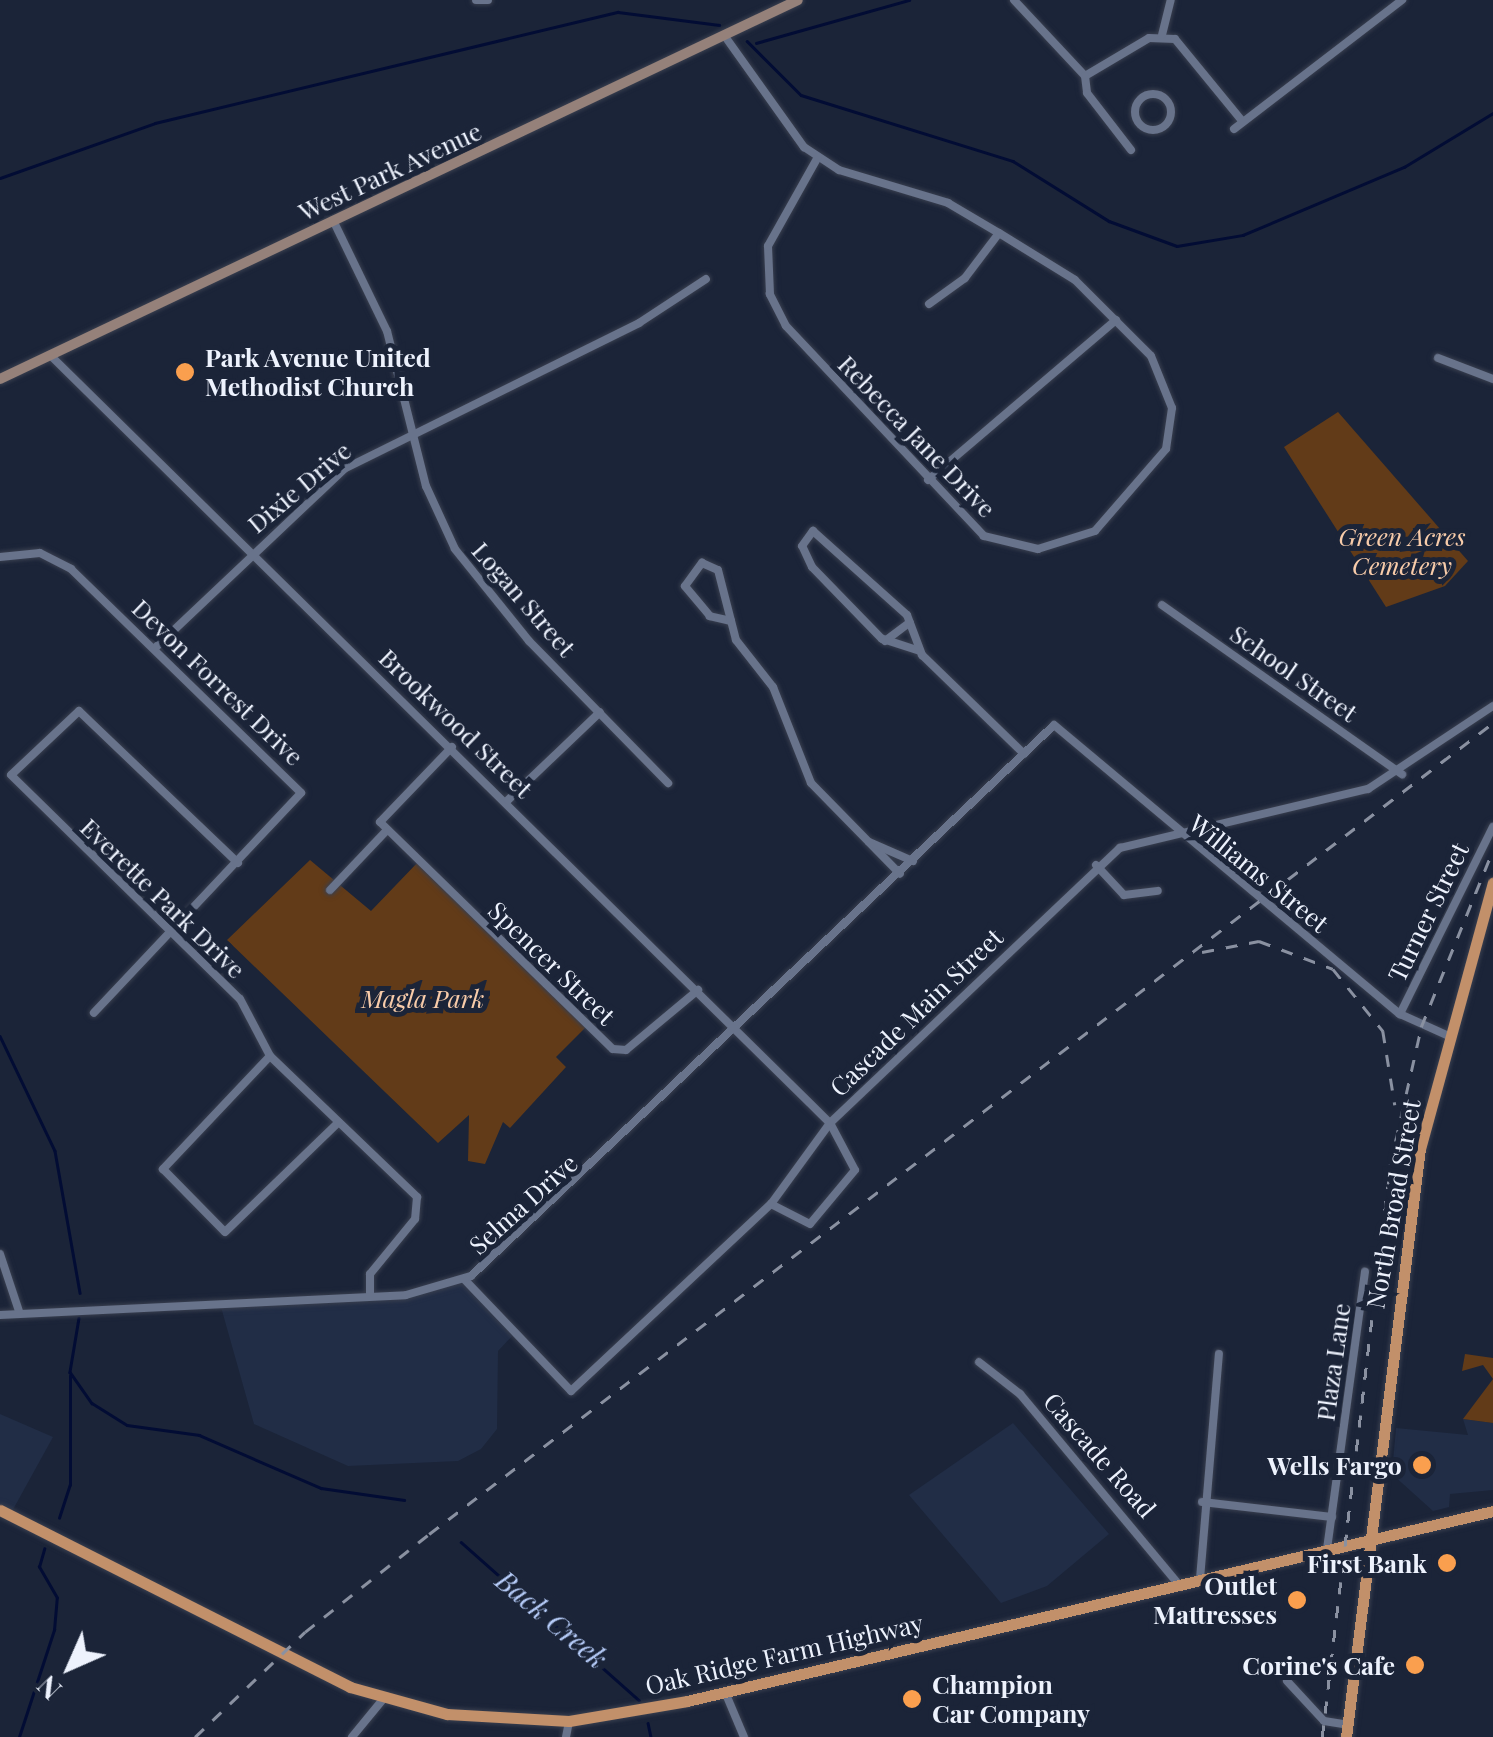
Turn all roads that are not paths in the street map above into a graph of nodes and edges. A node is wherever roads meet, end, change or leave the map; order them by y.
1 (476, 0) edge
2 (488, 0) edge
3 (798, 0) edge
4 (1014, 0) edge
5 (1172, 0) edge
6 (1402, 0) edge
7 (724, 34) junction
8 (1162, 35) junction
9 (1085, 76) junction
10 (1139, 122) junction
11 (1243, 122) junction
12 (1234, 129) dead end
13 (1121, 137) junction
14 (1131, 150) dead end
15 (818, 157) junction
16 (333, 220) junction
17 (999, 233) junction
18 (706, 279) dead end
19 (929, 304) dead end
20 (1116, 320) junction
21 (50, 355) junction
22 (1438, 358) dead end
23 (0, 379) edge
24 (1493, 379) edge
25 (413, 432) junction
26 (928, 480) junction
27 (253, 553) junction
28 (0, 557) edge
29 (1162, 605) dead end
30 (731, 622) junction
31 (910, 622) junction
32 (885, 642) junction
33 (155, 648) junction
34 (920, 651) junction
35 (1493, 706) edge
36 (600, 712) junction
37 (1054, 724) joint
38 (452, 747) junction
39 (1024, 754) junction
40 (1402, 774) junction
41 (668, 783) dead end
42 (508, 800) junction
43 (1493, 827) edge
44 (1172, 829) junction
45 (387, 830) junction
46 (869, 842) junction
47 (913, 862) junction
48 (238, 863) junction
49 (1096, 865) junction
50 (900, 874) junction
51 (1493, 883) edge
52 (330, 890) dead end
53 (1158, 891) dead end
54 (1490, 899) edge
55 (170, 933) junction
56 (698, 990) junction
57 (94, 1013) dead end
58 (1400, 1014) junction
59 (737, 1030) junction
60 (1449, 1036) junction
61 (270, 1056) junction
62 (340, 1122) junction
63 (830, 1123) junction
64 (771, 1204) junction
65 (0, 1254) edge
66 (1365, 1272) dead end
67 (464, 1279) junction
68 (370, 1296) junction
69 (19, 1310) junction
70 (0, 1315) edge
71 (1219, 1354) dead end
72 (978, 1362) dead end
73 (1202, 1502) junction
74 (0, 1510) edge
75 (1493, 1511) edge
76 (1332, 1517) junction
77 (1373, 1538) junction
78 (1327, 1549) junction
79 (1200, 1580) junction
80 (1179, 1585) junction
81 (1286, 1681) dead end
82 (725, 1692) junction
83 (384, 1698) junction
84 (570, 1721) junction
85 (1347, 1731) edge
86 (352, 1737) edge
87 (566, 1737) edge
88 (744, 1737) edge

1 - 2 street
3 - 7 main road, West Park Avenue
4 - 9 street
5 - 8 street
6 - 11 street
7 - 15 street, Rebecca Jane Drive
7 - 16 main road, West Park Avenue
8 - 9 street
8 - 11 street
9 - 13 street
10 - 10 street
10 - 13 street
11 - 12 street
13 - 14 street
15 - 17 street, Rebecca Jane Drive
15 - 26 street, Rebecca Jane Drive
16 - 21 main road, West Park Avenue
16 - 25 street, Logan Street
17 - 19 street
17 - 20 street, Rebecca Jane Drive
18 - 25 street, Dixie Drive
20 - 26 street
20 - 26 street, Rebecca Jane Drive
21 - 23 main road, West Park Avenue
21 - 27 street, Brookwood Street
22 - 24 street
25 - 27 street, Dixie Drive
25 - 36 street, Logan Street
27 - 33 street, Dixie Drive
27 - 38 street, Brookwood Street
28 - 33 street, Devon Forrest Drive
29 - 40 street, School Street
30 - 30 street
30 - 46 street
31 - 32 street
31 - 32 street
31 - 34 street
32 - 34 street
33 - 48 street, Devon Forrest Drive
34 - 39 street
35 - 40 street, Cascade Main Street
36 - 41 street, Logan Street
36 - 42 street
37 - 39 street, Selma Drive
37 - 44 street, Williams Street
38 - 42 street, Brookwood Street
38 - 45 street
39 - 47 street, Selma Drive
40 - 44 street, Cascade Main Street
42 - 56 street, Brookwood Street
43 - 58 street, Turner Street
44 - 49 street, Cascade Main Street
44 - 58 street, Williams Street
45 - 52 street
45 - 56 street, Spencer Street
46 - 47 street
46 - 50 street
47 - 50 street, Selma Drive
48 - 55 street, Devon Forrest Drive
48 - 55 street, Everette Park Drive
49 - 53 street
49 - 63 street, Cascade Main Street
50 - 59 street, Selma Drive
51 - 54 main road, North Broad Street
54 - 60 main road, North Broad Street
55 - 57 street, Devon Forrest Drive
55 - 61 street, Everette Park Drive
56 - 59 street, Brookwood Street
58 - 60 street, Williams Street
59 - 63 street, Brookwood Street
59 - 67 street, Selma Drive
60 - 77 main road, North Broad Street
61 - 62 street, Everette Park Drive
61 - 62 street
62 - 68 street, Everette Park Drive
63 - 64 street, Cascade Main Street
63 - 64 street, Brookwood Street
64 - 67 street, Cascade Main Street
65 - 69 street
66 - 76 street, Plaza Lane
67 - 68 street, Selma Drive
68 - 69 street, Selma Drive
69 - 70 street, Selma Drive
71 - 73 street
72 - 80 street, Cascade Road
73 - 76 street
73 - 79 street
74 - 83 main road, Oak Ridge Farm Highway
75 - 77 main road, Oak Ridge Farm Highway
76 - 78 street, Plaza Lane
77 - 78 main road, Oak Ridge Farm Highway
77 - 85 main road, North Broad Street
78 - 79 main road, Oak Ridge Farm Highway
79 - 80 main road, Oak Ridge Farm Highway
80 - 82 main road, Oak Ridge Farm Highway
81 - 85 street
82 - 84 main road, Oak Ridge Farm Highway
82 - 88 street
83 - 84 main road, Oak Ridge Farm Highway
83 - 86 street
84 - 87 street

